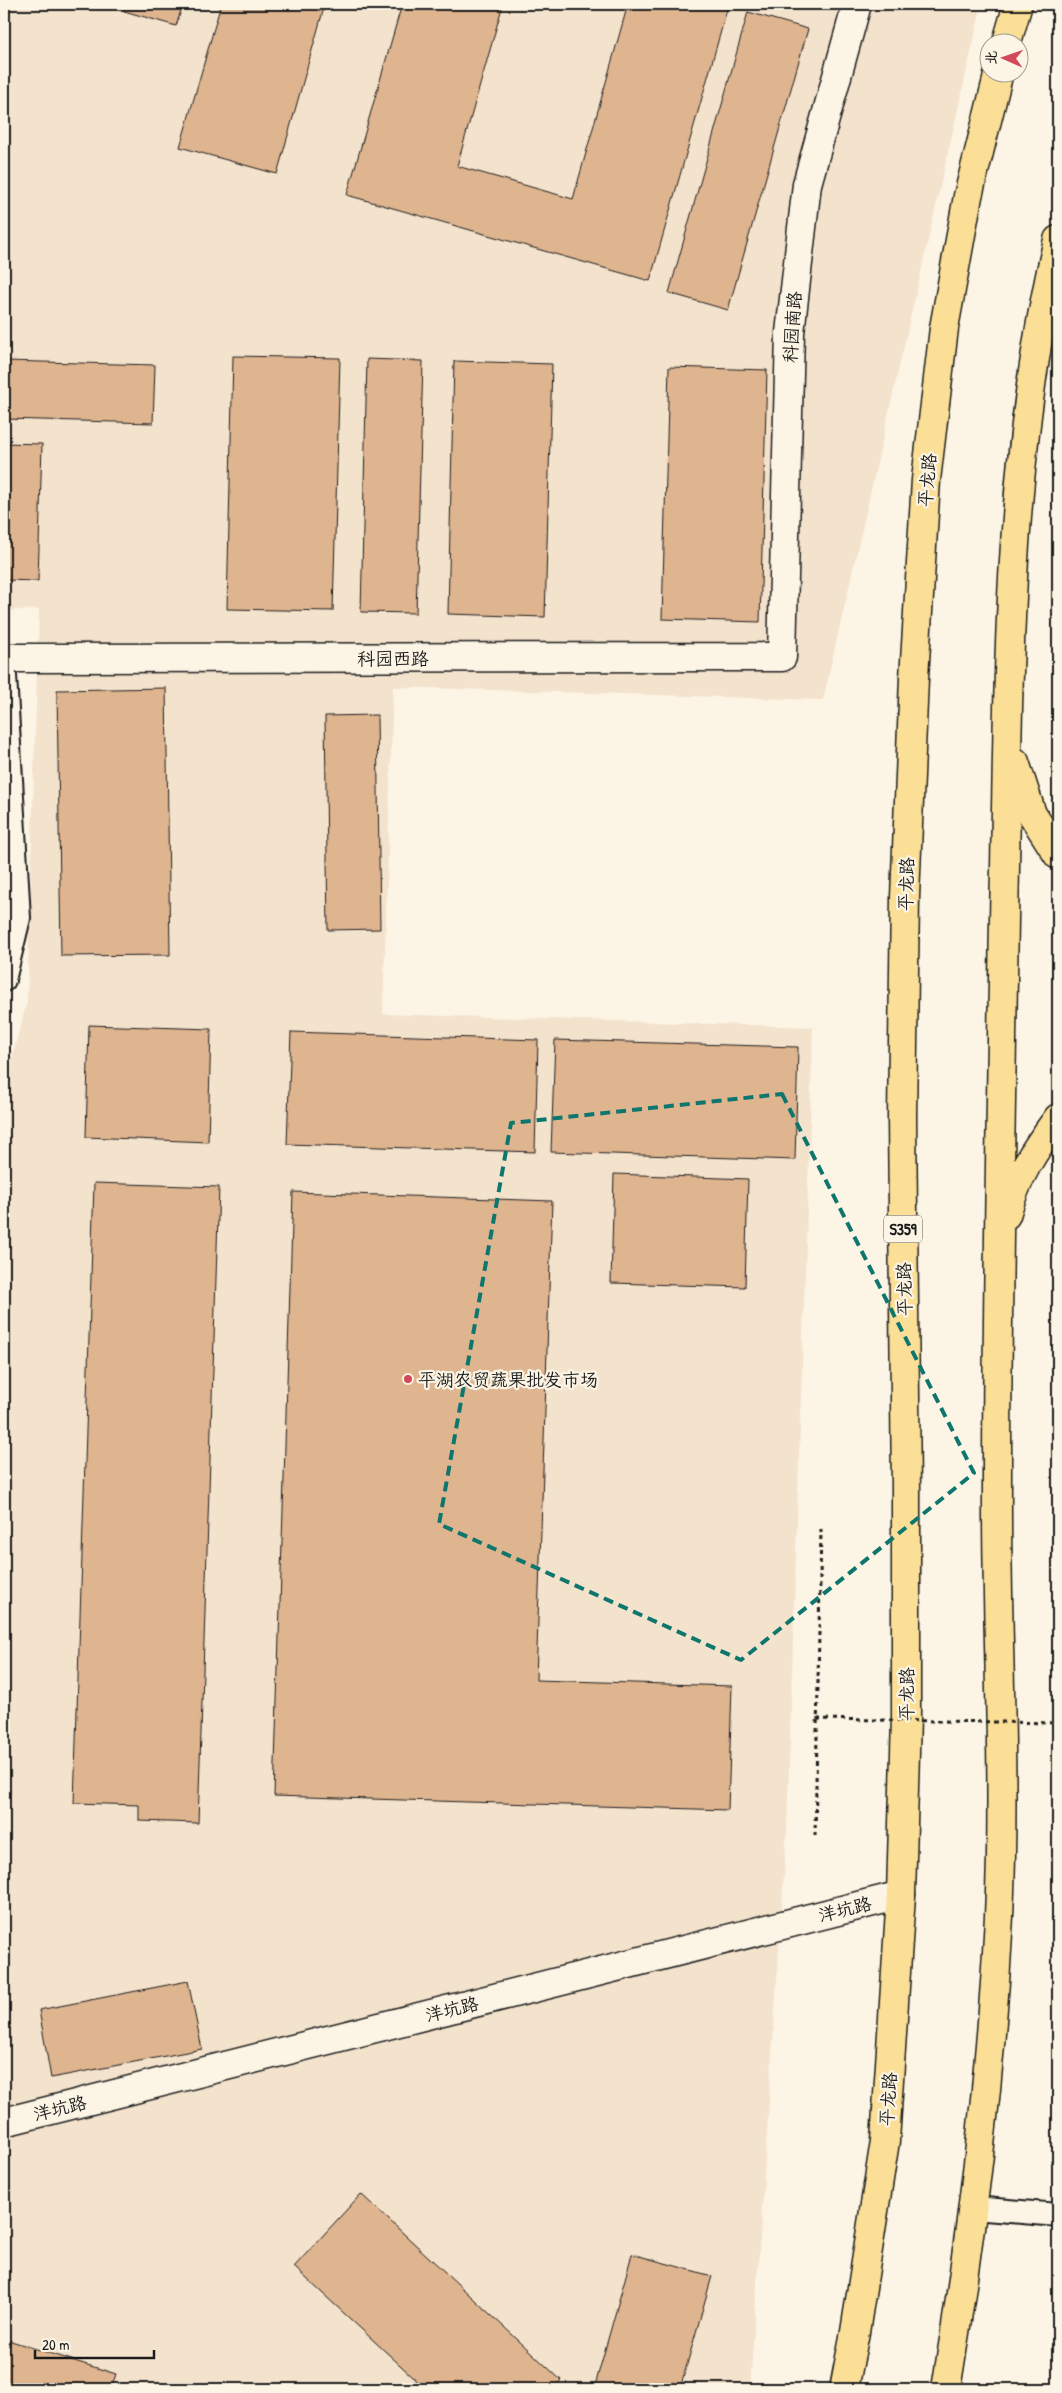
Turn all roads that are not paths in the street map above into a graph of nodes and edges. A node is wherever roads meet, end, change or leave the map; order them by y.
1 (857, 4) edge
2 (1018, 4) edge
3 (1010, 32) edge
4 (996, 82) edge
5 (1058, 240) edge
6 (782, 657) joint
7 (4, 658) edge
8 (1008, 722) junction
9 (1058, 855) edge
10 (4, 980) edge
11 (1058, 1118) edge
12 (998, 1242) junction
13 (901, 1895) junction
14 (4, 2122) edge
15 (973, 2208) junction
16 (1058, 2215) edge
17 (844, 2389) edge
18 (946, 2389) edge

1 - 6 street, 科园南路
2 - 3 main road
4 - 13 main road, 平龙路 / S359
5 - 8 main road
6 - 7 street, 科园西路
7 - 10 lane
8 - 9 main road
8 - 12 main road
11 - 12 main road
12 - 15 main road
13 - 14 street, 洋坑路
13 - 17 main road, 平龙路 / S359
15 - 16 lane
15 - 18 main road

